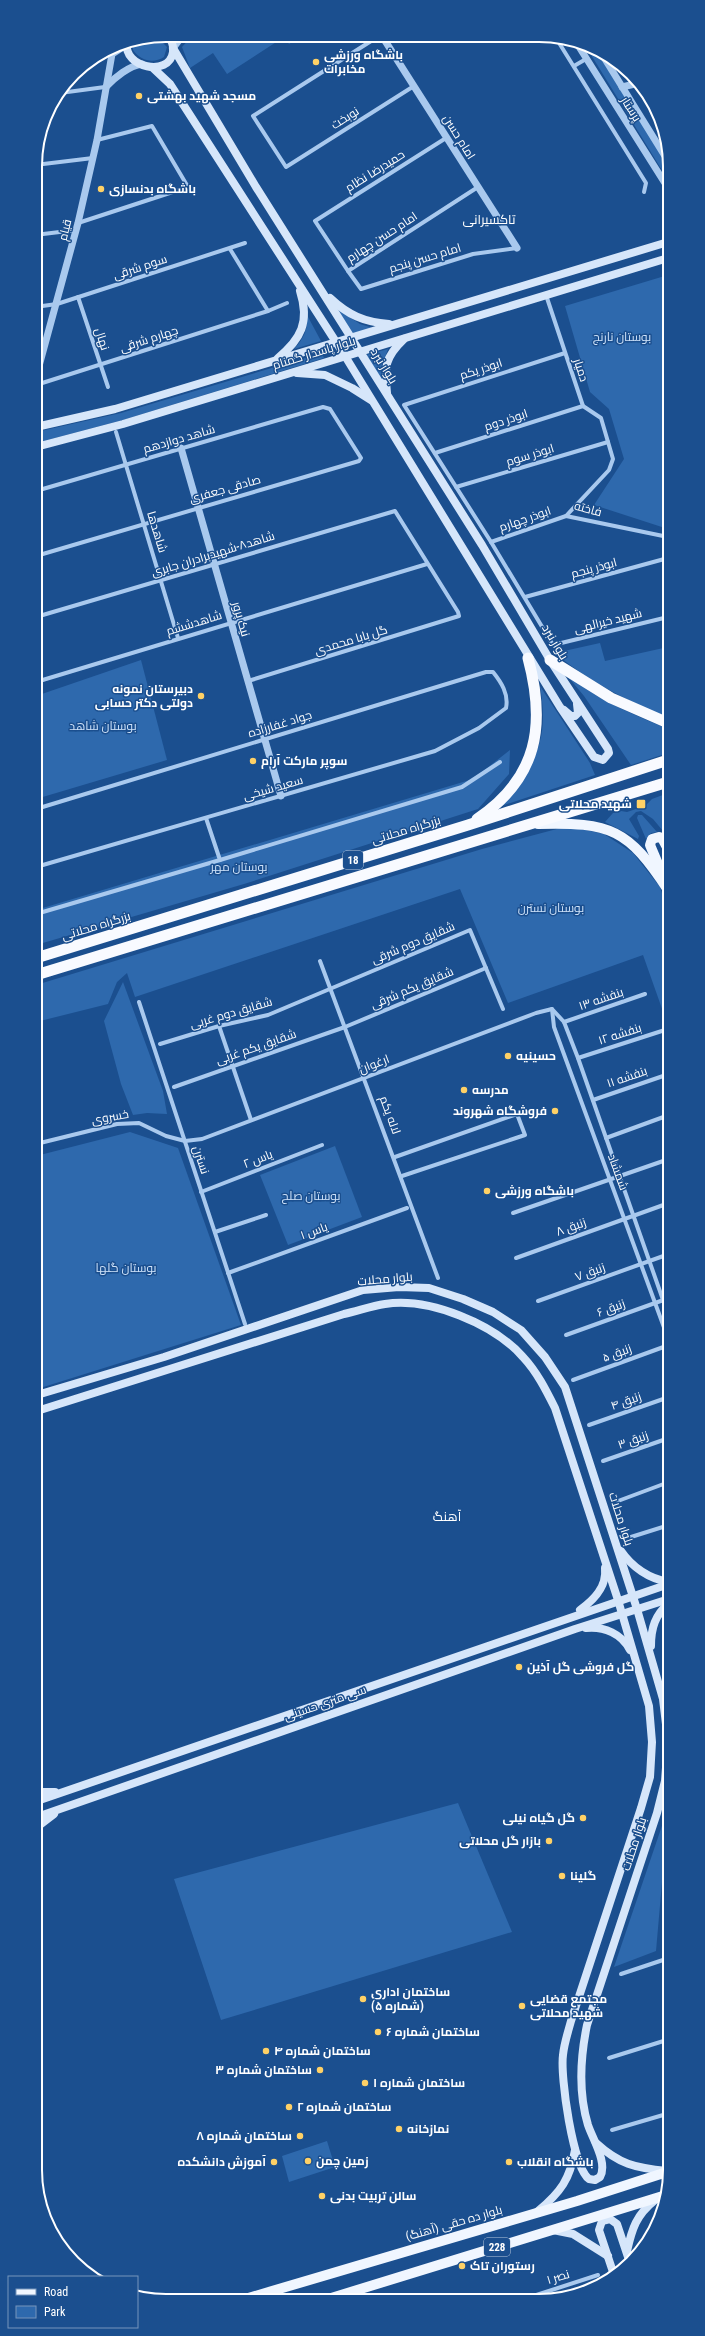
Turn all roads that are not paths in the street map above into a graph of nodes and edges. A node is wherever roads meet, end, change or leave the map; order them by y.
1 (170, 42) edge
2 (178, 42) edge
3 (370, 42) edge
4 (386, 42) edge
5 (560, 44) edge
6 (127, 48) edge
7 (173, 48) junction
8 (580, 50) edge
9 (112, 55) edge
10 (586, 59) junction
11 (142, 64) junction
12 (608, 64) edge
13 (574, 66) junction
14 (153, 68) junction
15 (632, 84) edge
16 (414, 86) junction
17 (106, 87) junction
18 (622, 87) junction
19 (67, 92) edge
20 (446, 138) junction
21 (97, 140) junction
22 (662, 151) edge
23 (93, 158) junction
24 (42, 164) edge
25 (663, 180) edge
26 (478, 188) junction
27 (644, 192) dead end
28 (315, 221) joint
29 (78, 227) junction
30 (42, 234) edge
31 (663, 242) edge
32 (245, 243) dead end
33 (517, 248) joint
34 (230, 249) junction
35 (663, 260) edge
36 (348, 271) junction
37 (297, 281) junction
38 (322, 291) junction
39 (546, 295) junction
40 (78, 297) junction
41 (287, 303) dead end
42 (57, 304) junction
43 (42, 306) edge
44 (268, 311) junction
45 (394, 324) junction
46 (351, 337) junction
47 (405, 338) junction
48 (336, 342) junction
49 (360, 352) junction
50 (565, 353) junction
51 (42, 356) edge
52 (345, 356) junction
53 (276, 360) junction
54 (100, 365) junction
55 (291, 373) junction
56 (42, 383) edge
57 (108, 387) dead end
58 (387, 395) junction
59 (373, 402) junction
60 (583, 406) junction
61 (328, 407) joint
62 (42, 426) edge
63 (116, 432) dead end
64 (608, 442) junction
65 (42, 445) edge
66 (181, 448) junction
67 (435, 453) junction
68 (126, 464) junction
69 (456, 487) junction
70 (42, 489) edge
71 (198, 507) junction
72 (566, 516) junction
73 (144, 523) junction
74 (663, 536) edge
75 (491, 542) junction
76 (42, 554) edge
77 (663, 559) edge
78 (214, 564) junction
79 (427, 564) junction
80 (161, 580) junction
81 (525, 597) junction
82 (42, 615) edge
83 (663, 618) edge
84 (231, 622) junction
85 (178, 638) junction
86 (528, 658) junction
87 (550, 660) junction
88 (42, 680) edge
89 (248, 681) junction
90 (574, 697) junction
91 (560, 707) junction
92 (506, 708) joint
93 (663, 721) edge
94 (264, 739) junction
95 (500, 762) dead end
96 (663, 762) edge
97 (663, 784) edge
98 (281, 796) junction
99 (42, 806) edge
100 (206, 818) junction
101 (534, 824) junction
102 (468, 825) junction
103 (663, 840) edge
104 (220, 860) junction
105 (42, 865) edge
106 (663, 877) edge
107 (663, 882) edge
108 (42, 912) edge
109 (175, 915) junction
110 (122, 931) junction
111 (179, 931) junction
112 (125, 948) junction
113 (42, 956) edge
114 (320, 961) dead end
115 (486, 968) junction
116 (42, 973) edge
117 (329, 989) junction
118 (645, 994) dead end
119 (139, 1002) dead end
120 (503, 1009) dead end
121 (552, 1009) junction
122 (564, 1022) junction
123 (219, 1026) junction
124 (345, 1027) junction
125 (663, 1031) edge
126 (160, 1044) dead end
127 (578, 1058) junction
128 (233, 1066) junction
129 (663, 1076) edge
130 (365, 1078) junction
131 (174, 1087) dead end
132 (592, 1100) junction
133 (663, 1117) edge
134 (251, 1120) junction
135 (606, 1138) junction
136 (185, 1141) junction
137 (42, 1143) edge
138 (322, 1146) dead end
139 (395, 1157) junction
140 (663, 1161) edge
141 (402, 1176) junction
142 (619, 1176) junction
143 (611, 1179) junction
144 (201, 1192) junction
145 (663, 1205) edge
146 (407, 1208) dead end
147 (513, 1213) dead end
148 (266, 1215) dead end
149 (633, 1216) junction
150 (625, 1218) junction
151 (215, 1232) junction
152 (663, 1256) edge
153 (516, 1258) dead end
154 (648, 1261) junction
155 (641, 1264) junction
156 (228, 1273) junction
157 (438, 1278) dead end
158 (663, 1300) joint
159 (538, 1301) dead end
160 (655, 1303) junction
161 (245, 1324) dead end
162 (663, 1325) edge
163 (566, 1335) dead end
164 (663, 1347) edge
165 (573, 1380) dead end
166 (42, 1394) edge
167 (663, 1399) edge
168 (42, 1409) edge
169 (589, 1425) dead end
170 (663, 1440) edge
171 (603, 1461) dead end
172 (663, 1484) edge
173 (618, 1501) dead end
174 (663, 1527) edge
175 (631, 1537) dead end
176 (615, 1540) junction
177 (604, 1559) junction
178 (663, 1581) edge
179 (663, 1585) edge
180 (633, 1595) junction
181 (618, 1600) junction
182 (663, 1601) edge
183 (637, 1609) junction
184 (663, 1610) edge
185 (622, 1614) junction
186 (570, 1617) junction
187 (575, 1629) junction
188 (635, 1659) junction
189 (652, 1659) junction
190 (663, 1699) edge
191 (663, 1789) edge
192 (70, 1790) junction
193 (42, 1792) edge
194 (42, 1799) edge
195 (64, 1807) junction
196 (42, 1814) edge
197 (42, 1823) edge
198 (663, 1960) edge
199 (621, 1974) dead end
200 (663, 2041) edge
201 (609, 2058) dead end
202 (663, 2115) edge
203 (612, 2130) dead end
204 (594, 2142) junction
205 (576, 2147) junction
206 (663, 2170) edge
207 (663, 2173) edge
208 (660, 2197) edge
209 (660, 2198) edge
210 (535, 2213) junction
211 (552, 2230) junction
212 (626, 2252) junction
213 (608, 2256) junction
214 (628, 2257) edge
215 (612, 2269) edge
216 (598, 2275) dead end
217 (259, 2294) edge
218 (341, 2294) edge
219 (537, 2294) edge

1 - 7 main road, بلوار نبرد
2 - 7 street
3 - 16 street, نوبخت
4 - 16 street, امام حسن
5 - 13 street
6 - 11 main road
7 - 14 main road
7 - 38 main road, بلوار نبرد
8 - 10 street, پرستار
9 - 17 street, قیام
10 - 13 street
10 - 25 street, پرستار
11 - 14 main road
11 - 17 street
12 - 18 street, پرستار
13 - 27 street
14 - 37 main road
15 - 18 street
16 - 20 street, امام حسن
17 - 19 street
17 - 21 street, قیام
18 - 22 street, پرستار
20 - 26 street, امام حسن
20 - 28 street, حمیدرضا نظام
21 - 23 street, قیام
21 - 29 street
23 - 24 street
23 - 29 street, قیام
26 - 33 street, امام حسن
26 - 36 street, امام حسن چهارم
28 - 36 street, امام حسن چهارم
29 - 30 street
29 - 42 street, قیام
31 - 45 main road, بلوار پاسدار گمنام
32 - 34 street, سوم شرقی
33 - 36 street, امام حسن پنجم
34 - 40 street, سوم شرقی
34 - 44 street
35 - 39 main road, بلوار پاسدار گمنام
37 - 48 main road
37 - 53 main road
38 - 45 main road
38 - 46 main road, بلوار نبرد
39 - 47 main road, بلوار پاسدار گمنام
39 - 50 street, دمیار
40 - 42 street, سوم شرقی
40 - 54 street, نهال
41 - 44 street, چهارم شرقی
42 - 43 street, سوم شرقی
42 - 51 street, قیام
44 - 54 street, چهارم شرقی
45 - 46 main road, بلوار پاسدار گمنام
46 - 48 main road, بلوار پاسدار گمنام
46 - 49 main road, بلوار نبرد
47 - 49 main road, بلوار پاسدار گمنام
47 - 58 main road
48 - 52 main road
48 - 53 main road, بلوار پاسدار گمنام
49 - 52 main road, بلوار پاسدار گمنام
49 - 58 main road, بلوار نبرد
50 - 60 street, دمیار
50 - 67 street, ابوذر یکم
52 - 55 main road, بلوار پاسدار گمنام
52 - 59 main road
53 - 62 main road, بلوار پاسدار گمنام
54 - 56 street, چهارم شرقی
54 - 57 street, نهال
55 - 59 main road
55 - 65 main road, بلوار پاسدار گمنام
58 - 87 main road, بلوار نبرد
59 - 86 main road
60 - 64 street
60 - 67 street, ابوذر دوم
61 - 66 street, شاهد دوازدهم
61 - 71 street, صادقی جعفری
63 - 68 street, شاهدها
64 - 69 street, ابوذر سوم
64 - 72 street, فاخته
66 - 68 street, شاهد دوازدهم
66 - 71 street, نیک پرور
67 - 69 street
68 - 70 street, شاهد دوازدهم
68 - 73 street, شاهدها
69 - 75 street
71 - 73 street, صادقی جعفری
71 - 78 street, نیک پرور
72 - 74 street, فاخته
72 - 75 street, ابوذر چهارم
73 - 76 street, صادقی جعفری
73 - 80 street, شاهدها
75 - 81 street
77 - 81 street, ابوذر پنجم
78 - 79 street, شاهد۸-شهیدبرادران جابری
78 - 80 street, شاهد۸-شهیدبرادران جابری
78 - 84 street, نیک پرور
79 - 84 street, شاهدششم
79 - 89 street, گل بابا محمدی
80 - 82 street, شاهد۸-شهیدبرادران جابری
80 - 85 street, شاهدها
81 - 83 street, شهید خیرالهی
84 - 85 street, شاهدششم
84 - 89 street, نیک پرور
85 - 88 street, شاهدششم
86 - 91 main road
86 - 102 highway
87 - 90 main road, بلوار نبرد
87 - 93 highway
89 - 94 street, نیک پرور
90 - 91 main road
90 - 91 main road, بلوار نبرد
92 - 94 street, جواد غفارزاده
92 - 98 street, سعید شیخی
94 - 98 street, نیک پرور
94 - 99 street, جواد غفارزاده
95 - 104 street
96 - 102 highway, بزرگراه محلاتی / 18
97 - 101 highway, 18
98 - 100 street, سعید شیخی
100 - 104 street
100 - 105 street, سعید شیخی
101 - 107 main road
101 - 111 highway, 18
102 - 109 highway, بزرگراه محلاتی / 18
103 - 106 main road
104 - 108 street
109 - 110 highway, بزرگراه محلاتی / 18
109 - 111 highway
110 - 112 highway
110 - 113 highway, بزرگراه محلاتی / 18
111 - 112 highway, 18
112 - 116 highway, 18
114 - 117 street, لاله یکم
115 - 117 street, شقایق دوم شرقی
115 - 120 street, شقایق دوم شرقی
115 - 124 street, شقایق یکم شرقی
117 - 123 street, شقایق دوم غربی
117 - 124 street, لاله یکم
118 - 122 street, بنفشه ۱۳
119 - 136 street, نسترن
121 - 122 street
121 - 130 street, ارغوان
121 - 143 street, شمشاد
122 - 127 street, شمشاد
123 - 126 street, شقایق دوم غربی
123 - 128 street
124 - 128 street, شقایق یکم غربی
124 - 130 street, لاله یکم
125 - 127 street, بنفشه ۱۲
127 - 132 street, شمشاد
128 - 131 street, شقایق یکم غربی
128 - 134 street
129 - 132 street, بنفشه ۱۱
130 - 134 street, ارغوان
130 - 139 street, لاله یکم
132 - 135 street, شمشاد
133 - 135 street
134 - 136 street, ارغوان
135 - 142 street, شمشاد
136 - 137 street, خسروی
136 - 144 street, نسترن
138 - 144 street, یاس ۲
139 - 141 street, لاله یکم
139 - 141 street
140 - 142 street
141 - 157 street, لاله یکم
142 - 143 street
142 - 149 street, شمشاد
143 - 147 street
143 - 150 street, شمشاد
144 - 151 street, نسترن
145 - 149 street, زنبق ۸
146 - 156 street, یاس ۱
148 - 151 street
149 - 150 street, زنبق ۸
149 - 154 street, شمشاد
150 - 153 street, زنبق ۸
150 - 155 street, شمشاد
151 - 156 street, نسترن
152 - 154 street, زنبق ۷
154 - 155 street, زنبق ۷
154 - 158 street, شمشاد
155 - 159 street, زنبق ۷
155 - 160 street, شمشاد
156 - 161 street, نسترن
158 - 160 street, زنبق ۶
160 - 162 street, شمشاد
160 - 163 street, زنبق ۶
164 - 165 street, زنبق ۵
166 - 176 main road, بلوار محلات
167 - 169 street, زنبق ۴
168 - 177 main road, بلوار محلات
170 - 171 street, زنبق ۳
172 - 173 street
174 - 175 street
176 - 178 main road
176 - 180 main road, بلوار محلات
177 - 181 main road, بلوار محلات
177 - 186 main road
179 - 180 main road, سی متری حسینی
180 - 181 main road, سی متری حسینی
180 - 183 main road, بلوار محلات
181 - 185 main road, بلوار محلات
181 - 186 main road, سی متری حسینی
182 - 183 main road, سی متری حسینی
183 - 185 main road, سی متری حسینی
183 - 189 main road, بلوار محلات
184 - 189 main road
185 - 187 main road, سی متری حسینی
185 - 188 main road, بلوار محلات
186 - 192 main road, سی متری حسینی
187 - 188 main road
187 - 195 main road, سی متری حسینی
188 - 205 main road, بلوار محلات
189 - 190 main road, بلوار محلات
191 - 204 main road, بلوار محلات
192 - 193 main road
192 - 194 main road, سی متری حسینی
195 - 196 main road, سی متری حسینی
195 - 197 main road
198 - 199 street
200 - 201 street
202 - 203 street
204 - 205 main road, بلوار محلات
204 - 206 main road
205 - 210 main road, بلوار محلات
207 - 210 main road, بلوار ده حقی (آهنگ) / 228
208 - 211 main road, 228
209 - 212 main road
210 - 217 main road, بلوار ده حقی (آهنگ) / 228
211 - 213 main road
211 - 218 main road, 228
212 - 213 main road
212 - 214 main road
213 - 215 main road
216 - 219 street, نصر ۱

